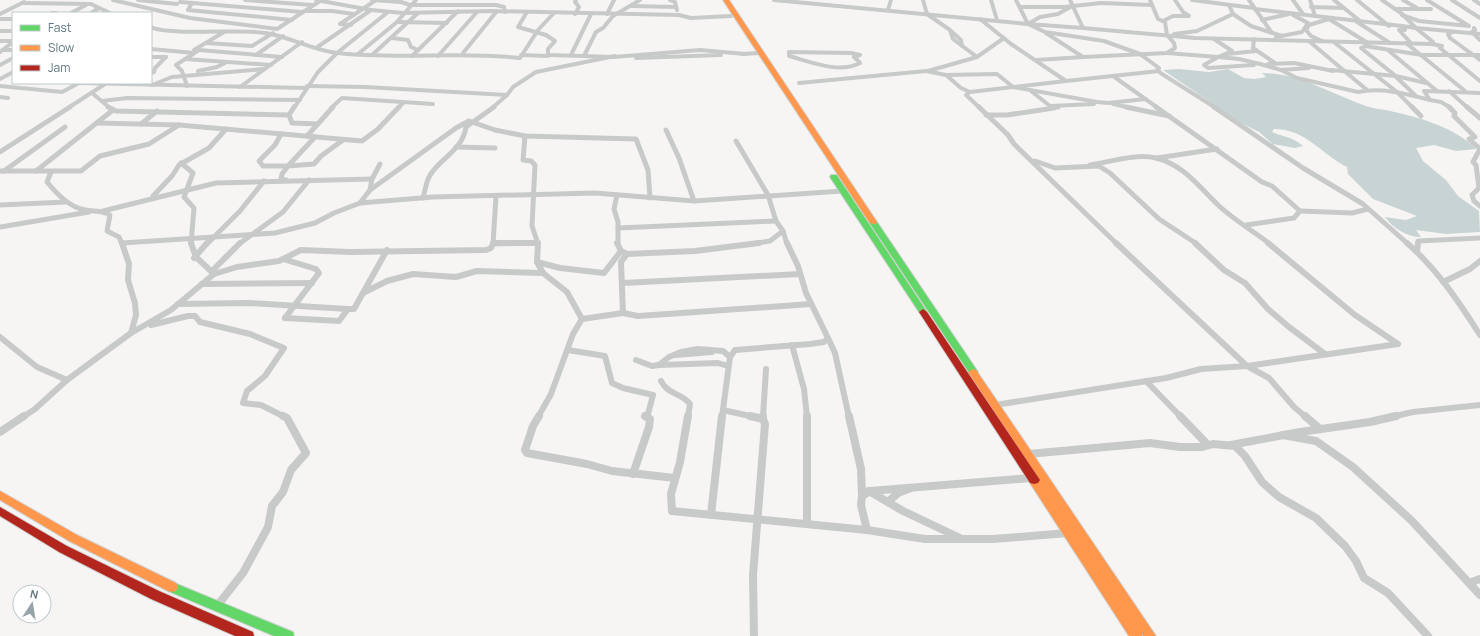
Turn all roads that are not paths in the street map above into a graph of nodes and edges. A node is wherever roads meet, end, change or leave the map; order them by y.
1 (27, 0) edge
2 (96, 0) edge
3 (113, 0) edge
4 (138, 0) edge
5 (164, 0) edge
6 (184, 0) edge
7 (246, 0) edge
8 (280, 0) edge
9 (318, 0) edge
10 (374, 0) edge
11 (416, 0) edge
12 (456, 0) edge
13 (576, 0) edge
14 (614, 0) edge
15 (640, 0) edge
16 (670, 0) edge
17 (720, 0) edge
18 (726, 0) edge
19 (774, 0) edge
20 (832, 0) edge
21 (860, 0) edge
22 (891, 0) edge
23 (923, 0) edge
24 (991, 0) edge
25 (1016, 0) edge
26 (1070, 0) edge
27 (1150, 0) edge
28 (1175, 0) edge
29 (1192, 0) edge
30 (1249, 0) edge
31 (1293, 0) edge
32 (1310, 0) edge
33 (1334, 0) edge
34 (1357, 0) edge
35 (1382, 0) edge
36 (1403, 0) edge
37 (1427, 0) edge
38 (1452, 0) edge
39 (1474, 0) edge
40 (802, 1) edge
41 (276, 2) junction
42 (22, 3) junction
43 (158, 3) junction
44 (179, 3) junction
45 (192, 3) junction
46 (89, 4) junction
47 (1480, 4) edge
48 (312, 5) junction
49 (410, 5) junction
50 (1152, 5) junction
51 (1229, 5) junction
52 (451, 6) junction
53 (832, 6) junction
54 (1072, 6) junction
55 (676, 7) junction
56 (1021, 7) junction
57 (1311, 7) junction
58 (0, 8) edge
59 (12, 8) junction
60 (99, 8) junction
61 (363, 8) junction
62 (625, 8) junction
63 (860, 8) junction
64 (1255, 8) junction
65 (1344, 8) junction
66 (255, 9) junction
67 (1395, 9) junction
68 (1419, 9) junction
69 (1430, 9) dead end
70 (371, 10) junction
71 (888, 10) junction
72 (159, 11) junction
73 (458, 11) junction
74 (497, 11) junction
75 (73, 12) edge
76 (93, 12) edge
77 (108, 12) edge
78 (303, 12) junction
79 (388, 12) junction
80 (477, 12) junction
81 (505, 12) junction
82 (527, 12) junction
83 (403, 13) junction
84 (418, 13) junction
85 (554, 13) junction
86 (1289, 13) junction
87 (0, 14) edge
88 (152, 14) edge
89 (354, 14) junction
90 (575, 14) junction
91 (591, 14) junction
92 (607, 14) junction
93 (617, 14) junction
94 (927, 14) junction
95 (1233, 14) junction
96 (1303, 14) junction
97 (679, 15) junction
98 (1402, 15) junction
99 (242, 16) junction
100 (731, 16) junction
101 (1315, 16) junction
102 (1328, 18) junction
103 (1480, 18) edge
104 (0, 19) edge
105 (12, 19) edge
106 (980, 19) junction
107 (292, 20) junction
108 (997, 20) junction
109 (1262, 20) junction
110 (1163, 21) junction
111 (1355, 21) junction
112 (1360, 21) junction
113 (396, 22) junction
114 (409, 22) junction
115 (447, 22) junction
116 (1028, 24) junction
117 (351, 25) junction
118 (1389, 26) junction
119 (1402, 26) junction
120 (1480, 26) edge
121 (152, 27) edge
122 (391, 27) junction
123 (404, 27) junction
124 (1083, 28) junction
125 (1416, 28) junction
126 (1472, 28) junction
127 (0, 31) edge
128 (12, 31) edge
129 (226, 32) junction
130 (536, 32) junction
131 (1045, 32) junction
132 (1453, 32) junction
133 (1480, 32) edge
134 (273, 34) junction
135 (1272, 34) junction
136 (1167, 35) junction
137 (283, 36) junction
138 (1284, 36) junction
139 (392, 38) junction
140 (1004, 38) junction
141 (1214, 39) junction
142 (1254, 39) junction
143 (1276, 39) junction
144 (1480, 40) edge
145 (0, 41) edge
146 (12, 41) edge
147 (302, 42) junction
148 (1310, 42) junction
149 (1315, 42) junction
150 (1326, 42) junction
151 (206, 43) junction
152 (1335, 43) junction
153 (1406, 43) junction
154 (1383, 44) junction
155 (1391, 44) junction
156 (1432, 44) junction
157 (1367, 45) junction
158 (316, 48) junction
159 (152, 49) edge
160 (12, 50) edge
161 (418, 50) junction
162 (1, 51) edge
163 (1256, 51) junction
164 (1389, 51) junction
165 (789, 52) joint
166 (1167, 52) junction
167 (192, 53) junction
168 (337, 53) junction
169 (463, 53) junction
170 (358, 54) junction
171 (758, 54) junction
172 (1140, 54) junction
173 (1226, 54) junction
174 (1420, 54) junction
175 (256, 55) junction
176 (371, 55) junction
177 (521, 55) junction
178 (549, 55) junction
179 (571, 55) junction
180 (1480, 55) edge
181 (282, 56) junction
182 (412, 56) junction
183 (438, 56) junction
184 (584, 56) junction
185 (615, 56) junction
186 (1448, 56) junction
187 (1475, 56) junction
188 (152, 57) edge
189 (977, 57) junction
190 (1083, 57) junction
191 (1218, 57) junction
192 (12, 59) edge
193 (185, 59) junction
194 (1035, 60) junction
195 (1480, 60) edge
196 (227, 62) junction
197 (1260, 64) junction
198 (1276, 64) junction
199 (0, 65) edge
200 (271, 65) junction
201 (264, 69) junction
202 (1281, 70) junction
203 (926, 71) junction
204 (1333, 71) junction
205 (12, 72) edge
206 (1159, 72) junction
207 (1347, 72) junction
208 (152, 73) edge
209 (1374, 74) junction
210 (0, 75) edge
211 (6, 75) junction
212 (184, 75) junction
213 (946, 75) junction
214 (12, 76) edge
215 (1113, 76) junction
216 (1396, 76) junction
217 (0, 79) edge
218 (1066, 80) junction
219 (1426, 82) junction
220 (1480, 82) edge
221 (799, 83) dead end
222 (78, 84) edge
223 (106, 84) edge
224 (127, 85) joint
225 (151, 85) junction
226 (0, 86) edge
227 (187, 86) junction
228 (240, 87) junction
229 (307, 87) junction
230 (1013, 87) junction
231 (1029, 90) junction
232 (1368, 90) junction
233 (1437, 91) junction
234 (1449, 91) junction
235 (970, 92) junction
236 (1397, 92) junction
237 (1466, 92) junction
238 (92, 93) junction
239 (1479, 94) edge
240 (507, 95) junction
241 (1416, 96) junction
242 (0, 97) edge
243 (8, 98) dead end
244 (1146, 99) junction
245 (300, 100) junction
246 (1430, 100) junction
247 (1458, 100) junction
248 (102, 101) junction
249 (403, 103) junction
250 (1108, 103) junction
251 (433, 104) dead end
252 (1056, 107) junction
253 (1453, 109) junction
254 (113, 110) junction
255 (157, 111) junction
256 (289, 115) junction
257 (986, 116) junction
258 (1421, 116) dead end
259 (1172, 117) junction
260 (1480, 118) edge
261 (473, 121) junction
262 (97, 123) junction
263 (141, 124) junction
264 (318, 124) junction
265 (179, 125) junction
266 (64, 127) dead end
267 (226, 129) junction
268 (666, 130) dead end
269 (1468, 130) junction
270 (1476, 130) dead end
271 (281, 134) junction
272 (307, 136) junction
273 (526, 136) junction
274 (315, 137) junction
275 (343, 140) junction
276 (736, 141) dead end
277 (0, 145) edge
278 (9, 146) junction
279 (456, 147) junction
280 (495, 148) dead end
281 (1217, 149) junction
282 (1480, 149) edge
283 (0, 152) edge
284 (1028, 158) junction
285 (1156, 158) junction
286 (181, 163) junction
287 (380, 164) dead end
288 (1090, 165) junction
289 (288, 166) junction
290 (2, 171) edge
291 (36, 171) junction
292 (51, 172) junction
293 (372, 179) junction
294 (300, 180) junction
295 (309, 180) junction
296 (264, 181) junction
297 (187, 189) junction
298 (370, 190) junction
299 (842, 190) junction
300 (1478, 193) edge
301 (533, 195) junction
302 (617, 195) junction
303 (768, 195) junction
304 (496, 196) junction
305 (423, 198) junction
306 (650, 198) junction
307 (146, 199) junction
308 (694, 201) junction
309 (66, 202) junction
310 (360, 203) junction
311 (856, 204) junction
312 (0, 205) edge
313 (1480, 206) edge
314 (1368, 209) junction
315 (101, 211) junction
316 (1300, 211) junction
317 (776, 220) junction
318 (1246, 225) junction
319 (0, 227) edge
320 (618, 228) junction
321 (783, 231) junction
322 (250, 235) junction
323 (212, 238) junction
324 (1480, 238) edge
325 (191, 239) junction
326 (122, 243) junction
327 (538, 243) junction
328 (493, 244) junction
329 (386, 250) junction
330 (621, 251) junction
331 (1417, 252) junction
332 (627, 254) junction
333 (194, 258) junction
334 (283, 259) junction
335 (1480, 261) edge
336 (537, 262) junction
337 (213, 272) junction
338 (542, 273) junction
339 (800, 274) junction
340 (1443, 282) junction
341 (312, 283) junction
342 (623, 283) junction
343 (202, 284) junction
344 (363, 293) junction
345 (178, 304) junction
346 (811, 304) junction
347 (296, 305) junction
348 (348, 309) junction
349 (623, 312) junction
350 (582, 319) junction
351 (144, 326) junction
352 (131, 333) junction
353 (1480, 335) edge
354 (0, 337) edge
355 (828, 338) junction
356 (792, 345) junction
357 (568, 350) junction
358 (1326, 354) junction
359 (730, 357) junction
360 (636, 360) dead end
361 (659, 365) junction
362 (728, 366) junction
363 (1247, 366) junction
364 (766, 369) dead end
365 (67, 380) junction
366 (660, 380) dead end
367 (1146, 381) junction
368 (1480, 404) edge
369 (995, 405) junction
370 (723, 410) junction
371 (763, 419) junction
372 (1320, 429) junction
373 (0, 432) edge
374 (1283, 435) junction
375 (1231, 444) junction
376 (1208, 445) junction
377 (1028, 454) junction
378 (633, 474) junction
379 (675, 478) junction
380 (1031, 478) junction
381 (918, 486) junction
382 (869, 491) junction
383 (0, 494) edge
384 (862, 496) junction
385 (888, 502) junction
386 (0, 511) edge
387 (711, 515) junction
388 (759, 519) junction
389 (807, 524) junction
390 (867, 530) junction
391 (1068, 533) junction
392 (965, 539) junction
393 (1480, 579) edge
394 (1470, 583) junction
395 (1480, 595) edge
396 (217, 606) junction
397 (248, 636) edge
398 (288, 636) edge
399 (754, 636) edge
400 (1136, 636) edge
401 (1150, 636) edge
402 (1428, 636) edge

1 - 42 street
2 - 46 street
3 - 72 street
4 - 43 street
5 - 43 street
6 - 44 street
7 - 41 street
8 - 41 street
9 - 48 street
9 - 61 street
10 - 49 street
10 - 61 street
11 - 49 street
12 - 52 street
13 - 90 street
14 - 92 street
15 - 62 street
16 - 55 street
17 - 100 main road
18 - 171 main road
19 - 40 street
20 - 53 street
21 - 63 street
22 - 71 street
23 - 94 street
24 - 108 street
25 - 56 street
26 - 54 street
27 - 50 street
28 - 110 street
29 - 51 street
30 - 64 street
31 - 96 street
32 - 57 street
33 - 65 street
34 - 118 street
35 - 67 street
36 - 68 street
37 - 126 street
38 - 103 street
39 - 47 street
40 - 53 street
41 - 48 street
42 - 46 street
42 - 59 street
43 - 44 street
44 - 45 street
44 - 72 street
45 - 66 street
45 - 99 street
46 - 60 street
46 - 75 street
48 - 78 street
49 - 52 street
49 - 83 street
50 - 54 street
50 - 110 street
51 - 64 street
51 - 95 street
52 - 73 street
52 - 81 street
53 - 63 street
54 - 56 street
54 - 116 street
54 - 124 street
55 - 62 street
55 - 97 street
56 - 116 street
57 - 65 street
57 - 101 street
58 - 59 street
59 - 87 street
60 - 76 street
60 - 77 street
61 - 70 street
61 - 89 street
62 - 93 street
63 - 71 street
64 - 86 street
64 - 109 street
65 - 112 street
66 - 78 street
66 - 99 street
67 - 68 street
67 - 98 street
68 - 69 street
70 - 79 street
70 - 117 street
71 - 94 street
72 - 88 street
72 - 107 street
73 - 80 street
73 - 84 street
73 - 115 street
74 - 80 street
74 - 81 street
74 - 169 street
78 - 89 street
78 - 107 street
79 - 83 street
79 - 168 street
80 - 183 street
81 - 82 street
82 - 85 street
82 - 130 street
83 - 84 street
83 - 113 street
84 - 114 street
85 - 90 street
85 - 130 street
86 - 96 street
86 - 109 street
86 - 138 street
89 - 117 street
90 - 91 street
91 - 92 street
91 - 179 street
92 - 93 street
93 - 97 street
93 - 184 street
94 - 106 street
94 - 189 street
95 - 135 street
95 - 136 street
96 - 101 street
97 - 100 street
98 - 125 street
98 - 126 street
99 - 107 street
100 - 171 main road
101 - 102 street
102 - 111 street
102 - 150 street
102 - 157 street
104 - 105 street
106 - 108 street
106 - 140 street
108 - 116 street
109 - 135 street
110 - 136 street
111 - 112 street
111 - 155 street
112 - 118 street
113 - 114 street
113 - 122 street
114 - 115 street
114 - 123 street
115 - 161 street
116 - 124 street
116 - 131 street
117 - 158 street
118 - 119 street
119 - 125 street
119 - 153 street
120 - 126 street
121 - 129 street
122 - 123 street
122 - 170 street
123 - 139 street
124 - 136 street
125 - 132 street
125 - 156 street
126 - 132 street
126 - 133 street
126 - 144 street
127 - 128 street
129 - 134 street
129 - 151 street
130 - 177 street
130 - 178 street
131 - 172 street
131 - 190 street
132 - 187 street
134 - 137 street
134 - 151 street
135 - 138 street
135 - 143 street
136 - 141 street
136 - 166 street
137 - 147 street
137 - 175 street
138 - 143 street
138 - 149 street
139 - 161 street
139 - 176 street
140 - 189 street
140 - 194 street
141 - 142 street
141 - 173 street
142 - 143 street
142 - 163 street
143 - 148 street
145 - 146 street
146 - 162 street
147 - 158 street
147 - 181 street
148 - 149 street
148 - 207 street
149 - 150 street
150 - 152 street
151 - 167 street
152 - 157 street
152 - 209 street
153 - 155 street
153 - 156 street
153 - 174 street
154 - 155 street
154 - 157 street
154 - 164 street
156 - 186 street
157 - 164 street
157 - 216 street
158 - 168 street
159 - 167 street
160 - 162 street
161 - 182 street
163 - 173 street
163 - 198 street
164 - 174 street
164 - 219 street
165 - 165 street
166 - 172 street
166 - 191 street
167 - 175 street
167 - 193 street
168 - 170 street
168 - 229 street
169 - 177 street
169 - 183 street
170 - 176 street
171 - 185 street
171 - 299 main road
171 - 311 main road
172 - 190 street
172 - 206 street
173 - 191 street
174 - 186 street
174 - 237 street
175 - 181 street
176 - 182 street
177 - 178 street
178 - 179 street
179 - 184 street
180 - 187 street
181 - 200 street
182 - 183 street
184 - 185 street
185 - 240 street
186 - 187 street
186 - 220 street
187 - 195 street
188 - 208 street
189 - 203 street
190 - 194 street
191 - 197 street
191 - 197 street
192 - 199 street
193 - 196 street
193 - 212 street
194 - 218 street
196 - 200 street
196 - 212 street
197 - 198 street
197 - 202 street
198 - 204 street
200 - 201 street
201 - 212 street
201 - 228 street
202 - 204 street
202 - 232 street
203 - 213 street
203 - 221 street
204 - 207 street
205 - 211 street
206 - 215 street
206 - 314 street
207 - 209 street
207 - 232 street
209 - 216 street
209 - 236 street
210 - 211 street
211 - 214 street
211 - 217 street
212 - 225 street
212 - 227 street
213 - 230 street
213 - 235 street
215 - 218 street
215 - 244 street
216 - 219 street
216 - 241 street
218 - 230 street
219 - 233 street
222 - 226 street
223 - 224 street
223 - 238 street
224 - 225 street
225 - 227 street
227 - 228 street
228 - 229 street
229 - 240 street
229 - 245 street
230 - 231 street
230 - 235 street
231 - 250 street
231 - 252 street
232 - 236 street
233 - 234 street
233 - 246 street
234 - 237 street
234 - 247 street
235 - 257 street
236 - 241 street
236 - 258 street
237 - 239 street
238 - 248 street
238 - 278 street
240 - 261 street
241 - 246 street
242 - 243 street
244 - 250 street
244 - 259 street
245 - 248 street
245 - 256 street
246 - 253 street
247 - 253 street
247 - 260 street
248 - 254 street
249 - 251 street
249 - 264 street
249 - 275 street
250 - 252 street
250 - 259 street
252 - 257 street
253 - 269 street
254 - 255 street
254 - 262 street
255 - 256 street
255 - 263 street
256 - 264 street
257 - 284 street
259 - 281 street
261 - 273 street
261 - 279 street
261 - 298 street
262 - 263 street
262 - 291 street
263 - 265 street
264 - 272 street
265 - 267 street
265 - 292 street
266 - 290 street
267 - 271 street
267 - 286 street
268 - 308 street
269 - 270 street
269 - 282 street
271 - 272 street
271 - 289 street
272 - 274 street
273 - 301 street
273 - 306 street
274 - 275 street
274 - 289 street
275 - 289 street
276 - 303 street
277 - 278 street
278 - 283 street
279 - 280 street
279 - 305 street
281 - 285 street
281 - 316 street
282 - 300 street
284 - 288 street
284 - 363 street
285 - 288 street
285 - 318 street
286 - 297 street
286 - 307 street
287 - 293 street
288 - 358 street
289 - 294 street
290 - 291 street
291 - 292 street
292 - 309 street
293 - 295 street
293 - 298 street
294 - 295 street
294 - 296 street
295 - 322 street
296 - 297 street
296 - 323 street
297 - 307 street
297 - 325 street
298 - 310 street
299 - 303 street
299 - 311 main road
300 - 313 street
301 - 302 street
301 - 304 street
301 - 327 street
302 - 306 street
302 - 320 street
303 - 308 street
303 - 317 street
304 - 305 street
304 - 328 street
305 - 310 street
306 - 308 street
307 - 315 street
309 - 312 street
309 - 315 street
310 - 322 street
311 - 369 main road
311 - 380 main road
314 - 316 street
314 - 331 street
315 - 319 street
315 - 326 street
316 - 318 street
317 - 320 street
317 - 321 street
318 - 358 street
320 - 330 street
321 - 332 street
321 - 339 street
322 - 323 street
322 - 337 street
323 - 325 street
323 - 333 street
324 - 331 street
325 - 326 street
325 - 333 street
326 - 352 street
327 - 328 street
327 - 336 street
328 - 329 street
329 - 334 street
329 - 344 street
330 - 332 street
330 - 336 street
331 - 340 street
332 - 342 street
333 - 337 street
334 - 337 street
334 - 341 street
335 - 340 street
336 - 338 street
337 - 343 street
338 - 344 street
338 - 350 street
339 - 342 street
339 - 346 street
340 - 353 street
341 - 343 street
341 - 347 street
342 - 349 street
343 - 345 street
344 - 348 street
345 - 347 street
345 - 351 street
346 - 349 street
346 - 355 street
347 - 348 street
347 - 348 street
349 - 350 street
350 - 357 street
351 - 352 street
351 - 396 street
352 - 365 street
354 - 365 street
355 - 356 street
355 - 384 street
356 - 359 street
356 - 389 street
357 - 378 street
357 - 378 street
358 - 363 street
359 - 361 street
359 - 362 street
360 - 361 street
361 - 362 street
362 - 370 street
363 - 367 street
363 - 372 street
364 - 371 street
365 - 373 street
366 - 379 street
367 - 369 street
367 - 376 street
368 - 372 street
369 - 377 main road
370 - 371 street
370 - 387 street
371 - 388 street
372 - 374 street
374 - 375 street
374 - 394 street
375 - 376 street
375 - 402 street
376 - 377 street
377 - 401 main road
378 - 379 street
379 - 387 street
380 - 381 street
380 - 391 main road
381 - 382 street
381 - 385 street
382 - 384 street
382 - 385 street
383 - 396 main road
384 - 390 street
385 - 392 street
386 - 397 main road
387 - 388 street
388 - 389 street
388 - 399 street
389 - 390 street
390 - 392 street
391 - 392 street
391 - 400 main road
393 - 394 street
394 - 395 street
396 - 398 main road

